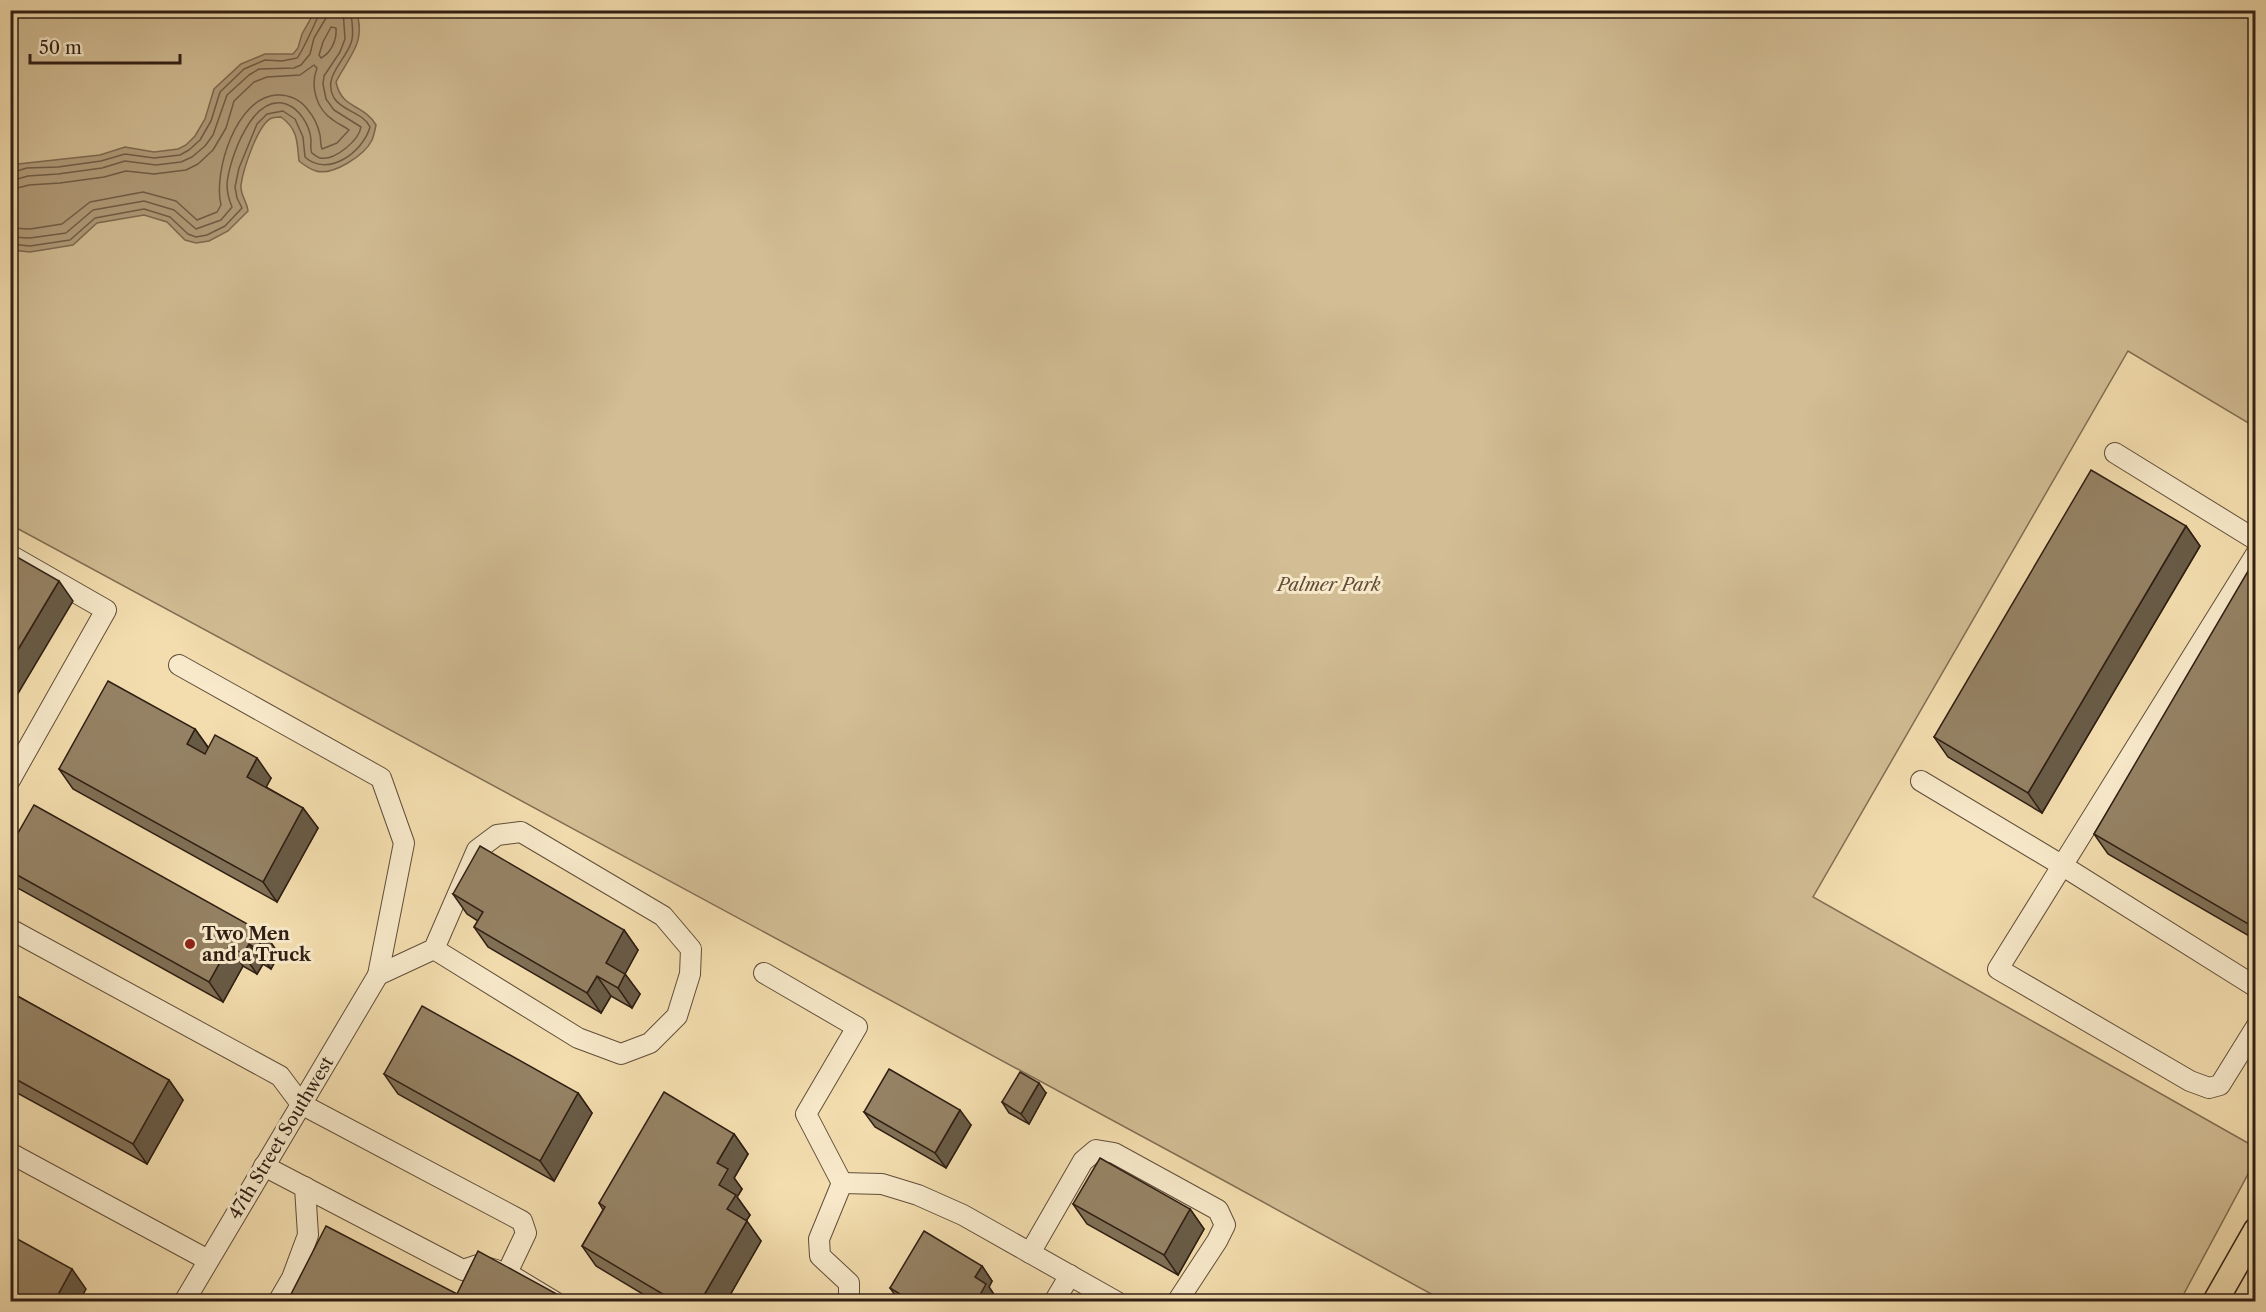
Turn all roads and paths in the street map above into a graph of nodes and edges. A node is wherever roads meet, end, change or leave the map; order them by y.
1 (2115, 453) dead end
2 (2256, 540) edge
3 (2256, 554) edge
4 (10, 555) edge
5 (180, 666) dead end
6 (10, 780) edge
7 (1921, 781) dead end
8 (2063, 866) junction
9 (10, 929) edge
10 (434, 949) junction
11 (764, 973) dead end
12 (378, 975) junction
13 (2256, 987) edge
14 (2256, 1027) edge
15 (2249, 1052) edge
16 (301, 1104) junction
17 (10, 1153) edge
18 (264, 1166) junction
19 (842, 1183) junction
20 (305, 1187) junction
21 (2256, 1230) edge
22 (1030, 1253) junction
23 (208, 1260) junction
24 (2248, 1262) edge
25 (507, 1273) junction
26 (1070, 1275) junction
27 (184, 1302) edge
28 (278, 1302) edge
29 (555, 1302) edge
30 (849, 1302) edge
31 (1054, 1302) edge
32 (1117, 1302) edge
33 (1177, 1302) edge
34 (2215, 1302) edge

1 - 2 street
3 - 8 street
4 - 6 street
5 - 12 street
7 - 8 street
8 - 13 street
8 - 15 street
9 - 16 street
10 - 10 street
10 - 12 street
11 - 19 street
12 - 16 street, 47th Street Southwest
14 - 15 street
16 - 18 street, 47th Street Southwest
16 - 25 street
17 - 23 street
18 - 20 street
18 - 23 street, 47th Street Southwest
19 - 22 street
19 - 30 street
20 - 25 street
20 - 28 street
21 - 24 main road
22 - 26 street
22 - 33 street
23 - 27 street, 47th Street Southwest
24 - 34 main road
25 - 29 street
26 - 31 street
26 - 32 street

